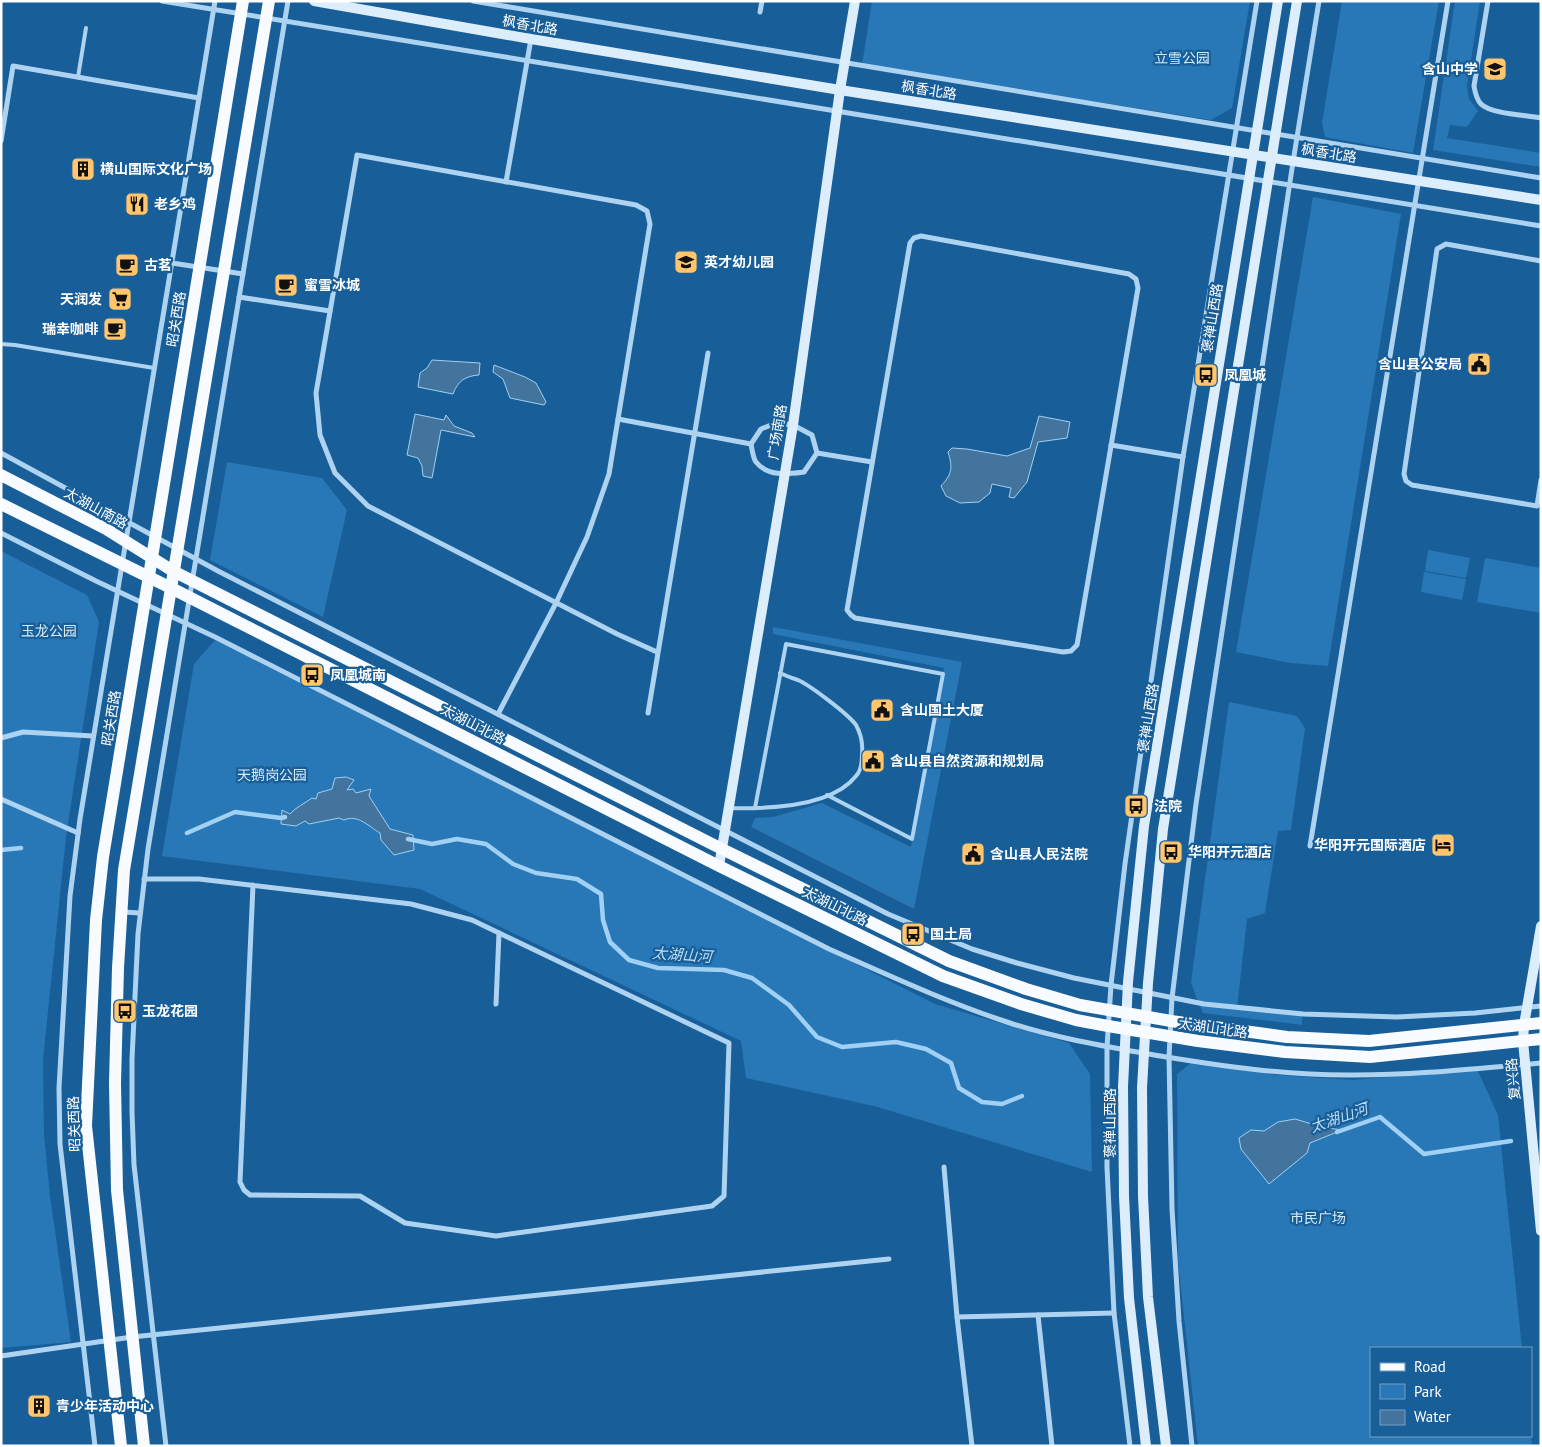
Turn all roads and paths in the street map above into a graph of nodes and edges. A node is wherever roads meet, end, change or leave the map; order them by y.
1 (162, 1) edge
2 (215, 1) edge
3 (244, 1) edge
4 (268, 1) edge
5 (288, 1) edge
6 (314, 1) edge
7 (474, 1) edge
8 (762, 1) edge
9 (855, 1) edge
10 (1258, 1) edge
11 (1278, 1) edge
12 (1297, 1) edge
13 (1319, 1) edge
14 (1448, 1) edge
15 (1488, 1) edge
16 (214, 10) junction
17 (760, 12) dead end
18 (241, 15) junction
19 (266, 19) junction
20 (284, 22) junction
21 (86, 28) dead end
22 (531, 39) junction
23 (527, 61) junction
24 (845, 63) junction
25 (78, 77) junction
26 (840, 90) junction
27 (199, 98) junction
28 (837, 111) junction
29 (1541, 118) edge
30 (1236, 127) junction
31 (1257, 131) junction
32 (1276, 134) junction
33 (1297, 137) junction
34 (1, 141) edge
35 (1232, 152) junction
36 (1253, 156) junction
37 (1272, 158) junction
38 (1422, 158) junction
39 (1293, 162) junction
40 (1228, 175) junction
41 (1249, 178) junction
42 (1541, 178) edge
43 (1419, 181) junction
44 (506, 182) junction
45 (1268, 182) junction
46 (1289, 185) junction
47 (1541, 200) edge
48 (1415, 206) junction
49 (1541, 226) edge
50 (1541, 261) edge
51 (172, 263) junction
52 (200, 267) junction
53 (224, 272) junction
54 (243, 274) junction
55 (239, 297) junction
56 (330, 311) junction
57 (1, 344) edge
58 (708, 353) dead end
59 (1389, 364) junction
60 (154, 368) junction
61 (1419, 370) junction
62 (618, 419) junction
63 (793, 425) junction
64 (694, 433) junction
65 (751, 444) junction
66 (1111, 445) junction
67 (1, 453) edge
68 (817, 453) junction
69 (1183, 457) junction
70 (872, 462) junction
71 (1, 475) edge
72 (784, 475) junction
73 (1541, 480) edge
74 (1, 504) edge
75 (129, 522) junction
76 (1, 532) edge
77 (156, 537) junction
78 (126, 542) junction
79 (177, 549) junction
80 (152, 558) junction
81 (196, 559) junction
82 (122, 564) junction
83 (173, 572) junction
84 (149, 578) junction
85 (192, 581) junction
86 (171, 588) junction
87 (117, 591) junction
88 (190, 598) junction
89 (556, 603) junction
90 (145, 604) junction
91 (166, 614) junction
92 (185, 623) junction
93 (657, 652) junction
94 (780, 673) junction
95 (648, 713) dead end
96 (498, 714) junction
97 (94, 736) junction
98 (1, 738) edge
99 (827, 795) junction
100 (1, 800) edge
101 (729, 808) junction
102 (755, 808) junction
103 (725, 830) junction
104 (78, 833) junction
105 (1310, 846) dead end
106 (722, 849) junction
107 (719, 866) junction
108 (144, 878) junction
109 (253, 885) junction
110 (122, 912) junction
111 (140, 913) junction
112 (1541, 926) edge
113 (499, 933) junction
114 (1111, 985) junction
115 (1128, 989) junction
116 (1147, 992) junction
117 (1172, 998) junction
118 (496, 1004) dead end
119 (1541, 1006) edge
120 (1527, 1007) junction
121 (1109, 1010) junction
122 (1127, 1014) junction
123 (1146, 1017) junction
124 (1171, 1021) junction
125 (1541, 1023) edge
126 (1524, 1025) junction
127 (1108, 1026) junction
128 (1126, 1029) junction
129 (1145, 1033) junction
130 (1170, 1037) junction
131 (1541, 1039) edge
132 (1523, 1041) junction
133 (1107, 1047) junction
134 (1125, 1050) junction
135 (1144, 1053) junction
136 (1169, 1057) junction
137 (1541, 1063) edge
138 (1526, 1064) junction
139 (944, 1167) dead end
140 (1541, 1231) edge
141 (889, 1259) dead end
142 (1114, 1313) junction
143 (1038, 1315) junction
144 (957, 1317) junction
145 (154, 1335) junction
146 (132, 1338) junction
147 (110, 1340) junction
148 (83, 1344) junction
149 (1, 1356) edge
150 (95, 1446) edge
151 (121, 1446) edge
152 (144, 1446) edge
153 (166, 1446) edge
154 (972, 1446) edge
155 (1052, 1446) edge
156 (1130, 1446) edge
157 (1146, 1446) edge
158 (1166, 1446) edge
159 (1192, 1446) edge

1 - 16 street
2 - 16 street
3 - 18 main road, 昭关西路
4 - 19 main road
5 - 20 street
6 - 22 main road, 枫香北路
7 - 24 street
8 - 17 street
9 - 24 main road, 广场南路
10 - 30 street
11 - 31 main road, 褒禅山西路
12 - 32 main road
13 - 33 street
14 - 38 street
15 - 29 street
16 - 18 street
16 - 27 street
18 - 19 street
18 - 52 main road, 昭关西路
19 - 20 street
19 - 53 main road
20 - 23 street
20 - 54 street
21 - 25 lane
22 - 23 street
22 - 26 main road, 枫香北路
23 - 28 street
23 - 44 street
24 - 26 main road, 广场南路
24 - 30 street
25 - 27 street
25 - 34 street
26 - 28 main road, 广场南路
26 - 35 main road, 枫香北路
27 - 51 street
28 - 40 street
28 - 63 main road, 广场南路
30 - 31 street
30 - 35 street
31 - 32 street
31 - 36 main road, 褒禅山西路
32 - 33 street
32 - 37 main road
33 - 38 street
33 - 39 street
35 - 36 main road, 枫香北路
35 - 40 street
36 - 37 main road, 枫香北路
36 - 41 main road, 褒禅山西路
37 - 39 main road, 枫香北路
37 - 45 main road
38 - 42 street
38 - 43 street
39 - 43 main road, 枫香北路
39 - 46 street
40 - 41 street
40 - 69 street
41 - 45 street
41 - 115 main road, 褒禅山西路
43 - 47 main road, 枫香北路
43 - 48 street
44 - 56 street
44 - 62 street
45 - 46 street
45 - 116 main road
46 - 48 street
46 - 117 street
48 - 49 street
48 - 59 street
50 - 61 street
51 - 52 street
51 - 60 street
52 - 53 street
52 - 77 main road, 昭关西路
53 - 54 street
53 - 79 main road
54 - 55 street
55 - 56 street
55 - 81 street
56 - 89 street
57 - 60 lane
58 - 64 street
59 - 61 street
59 - 105 street
60 - 75 street
61 - 73 street
62 - 64 street
62 - 89 street
63 - 65 street
63 - 68 street
63 - 72 main road, 广场南路
64 - 65 street
64 - 93 street
65 - 72 street
66 - 69 street
66 - 70 street
66 - 70 street
67 - 75 street
68 - 70 street
68 - 72 street
69 - 114 street
71 - 78 main road, 太湖山南路
72 - 101 main road, 广场南路
74 - 82 main road
75 - 77 street
75 - 78 street
76 - 87 street
77 - 79 street
77 - 80 main road, 昭关西路
78 - 80 main road, 太湖山南路
78 - 82 street
79 - 81 street
79 - 83 main road
80 - 83 main road, 太湖山南路
80 - 84 main road, 昭关西路
81 - 85 street
81 - 96 street
82 - 84 main road
82 - 87 street
83 - 85 main road, 太湖山北路
83 - 86 main road
84 - 86 main road
84 - 90 main road, 昭关西路
85 - 88 street
85 - 106 main road, 太湖山北路
86 - 88 main road, 太湖山北路
86 - 91 main road
87 - 90 street
87 - 97 street
88 - 92 street
88 - 107 main road, 太湖山北路
89 - 93 street
89 - 96 street
90 - 91 street
90 - 147 main road, 昭关西路
91 - 92 street
91 - 110 main road
92 - 108 street
92 - 133 street
93 - 95 street
94 - 99 lane
94 - 99 lane
94 - 102 lane
96 - 103 street
97 - 98 street
97 - 104 street
99 - 102 lane
100 - 104 street
101 - 102 lane
101 - 103 main road, 广场南路
103 - 106 main road, 广场南路
103 - 114 street
104 - 148 street
106 - 107 main road, 广场南路
106 - 121 main road, 太湖山北路
107 - 127 main road, 太湖山北路
108 - 109 street
108 - 111 street
109 - 113 street
109 - 113 street
110 - 111 street
110 - 146 main road
111 - 145 street
112 - 120 main road, 复兴路
113 - 118 street
114 - 115 street
114 - 121 street
115 - 116 street
115 - 122 main road, 褒禅山西路
116 - 117 street
116 - 123 main road
117 - 120 street
117 - 124 street
119 - 120 street
120 - 126 main road, 复兴路
121 - 122 main road, 太湖山北路
121 - 127 street
122 - 123 main road, 太湖山北路
122 - 128 main road, 褒禅山西路
123 - 124 main road, 太湖山北路
123 - 129 main road
124 - 126 main road, 太湖山北路
124 - 130 street
125 - 126 main road, 太湖山北路
126 - 132 main road, 复兴路
127 - 128 main road, 太湖山北路
127 - 133 street
128 - 129 main road, 太湖山北路
128 - 134 main road, 褒禅山西路
129 - 130 main road, 太湖山北路
129 - 135 main road
130 - 132 main road, 太湖山北路
130 - 136 street
131 - 132 main road, 太湖山北路
132 - 138 main road, 复兴路
133 - 134 street
133 - 142 street
134 - 135 street
134 - 157 main road, 褒禅山西路
135 - 136 street
135 - 158 main road
136 - 138 street
136 - 159 street
137 - 138 street
138 - 140 main road, 复兴路
139 - 144 street
141 - 145 street
142 - 143 street
142 - 156 street
143 - 144 street
143 - 155 street
144 - 154 street
145 - 146 street
145 - 153 street
146 - 147 street
146 - 152 main road
147 - 148 street
147 - 151 main road, 昭关西路
148 - 149 street
148 - 150 street

